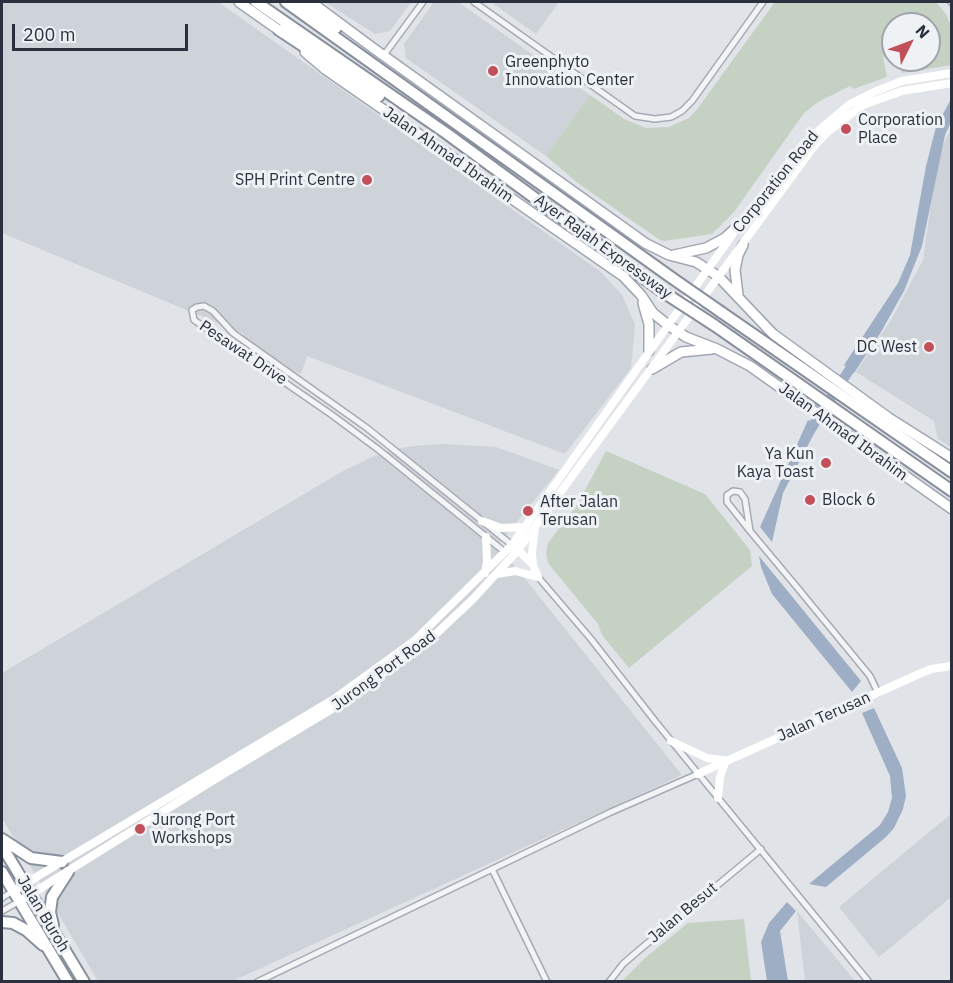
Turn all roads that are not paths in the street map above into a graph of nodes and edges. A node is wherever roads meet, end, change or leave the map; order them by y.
1 (239, 2) edge
2 (256, 2) edge
3 (286, 2) edge
4 (301, 2) edge
5 (311, 2) edge
6 (423, 2) edge
7 (474, 2) edge
8 (763, 2) edge
9 (279, 30) junction
10 (384, 55) junction
11 (951, 73) edge
12 (400, 82) junction
13 (951, 84) edge
14 (401, 104) junction
15 (740, 224) junction
16 (743, 245) junction
17 (669, 255) junction
18 (708, 268) junction
19 (718, 276) junction
20 (641, 295) junction
21 (738, 296) junction
22 (668, 326) junction
23 (678, 332) junction
24 (717, 349) junction
25 (649, 351) junction
26 (652, 369) junction
27 (827, 379) junction
28 (845, 392) junction
29 (951, 458) edge
30 (951, 472) edge
31 (951, 491) edge
32 (951, 509) edge
33 (482, 521) junction
34 (524, 527) junction
35 (535, 527) junction
36 (750, 531) junction
37 (486, 537) junction
38 (512, 551) junction
39 (533, 572) junction
40 (485, 573) junction
41 (496, 574) junction
42 (951, 666) edge
43 (878, 693) junction
44 (671, 741) junction
45 (726, 760) junction
46 (698, 774) junction
47 (718, 798) junction
48 (2, 839) edge
49 (2, 846) edge
50 (761, 849) junction
51 (65, 867) junction
52 (492, 868) junction
53 (2, 872) edge
54 (28, 889) junction
55 (13, 891) junction
56 (2, 898) edge
57 (20, 901) junction
58 (2, 911) edge
59 (2, 922) edge
60 (54, 931) junction
61 (50, 951) junction
62 (68, 981) edge
63 (84, 981) edge
64 (261, 981) edge
65 (547, 981) edge
66 (609, 981) edge
67 (869, 981) edge

1 - 9 main road, Jalan Ahmad Ibrahim
2 - 14 highway, Ayer Rajah Expressway
3 - 12 highway, Ayer Rajah Expressway
4 - 12 highway
5 - 10 main road
6 - 10 street
7 - 8 street
9 - 14 highway
9 - 20 main road, Jalan Ahmad Ibrahim
10 - 17 main road
11 - 15 main road, Corporation Road
12 - 27 highway, Ayer Rajah Expressway, bridge
13 - 16 main road, Corporation Road
14 - 31 highway, Ayer Rajah Expressway, bridge
15 - 17 main road
15 - 18 main road, Corporation Road
16 - 19 main road, Corporation Road
16 - 21 main road
17 - 18 main road
18 - 19 main road
18 - 22 main road, Corporation Road
19 - 21 main road
19 - 23 main road, Corporation Road
20 - 22 main road, Jalan Ahmad Ibrahim
20 - 25 main road
21 - 27 main road
22 - 23 main road, Jalan Ahmad Ibrahim
22 - 25 main road, Jurong Port Road
23 - 24 main road, Jalan Ahmad Ibrahim
23 - 26 main road, Jurong Port Road
24 - 26 main road
24 - 32 main road, Jalan Ahmad Ibrahim
25 - 34 main road, Jurong Port Road
26 - 35 main road, Jurong Port Road
27 - 28 highway, Ayer Rajah Expressway
28 - 29 main road
28 - 30 highway, Ayer Rajah Expressway
33 - 34 main road
33 - 37 street, Pesawat Drive
33 - 38 street, Pesawat Drive
34 - 38 main road, Jurong Port Road
35 - 38 main road, Jurong Port Road
35 - 39 main road
36 - 36 street
36 - 43 street
37 - 38 street, Pesawat Drive
37 - 40 main road
38 - 39 main road
38 - 40 main road, Jurong Port Road
38 - 41 main road, Jurong Port Road
39 - 41 main road
39 - 44 street
40 - 51 main road, Jurong Port Road
41 - 51 main road, Jurong Port Road
42 - 43 main road, Jalan Terusan
43 - 45 main road, Jalan Terusan
44 - 45 main road
44 - 46 street
45 - 46 main road, Jalan Terusan
45 - 47 main road
46 - 47 street
46 - 52 street
47 - 50 street
48 - 51 highway
49 - 54 highway, Jalan Buroh
50 - 66 street, Jalan Besut
50 - 67 street
51 - 54 main road, Jurong Port Road
51 - 60 highway
52 - 64 street
52 - 65 street
53 - 55 highway, Jalan Buroh
54 - 55 main road, Jurong Port Road
54 - 57 main road, Jurong Port Road
54 - 60 highway, Jalan Buroh
55 - 56 street, Jurong Port Road
55 - 57 highway, Jalan Buroh
57 - 58 street, Jurong Port Road
57 - 61 highway, Jalan Buroh
59 - 61 highway
60 - 63 highway, Jalan Buroh
61 - 62 highway, Jalan Buroh

